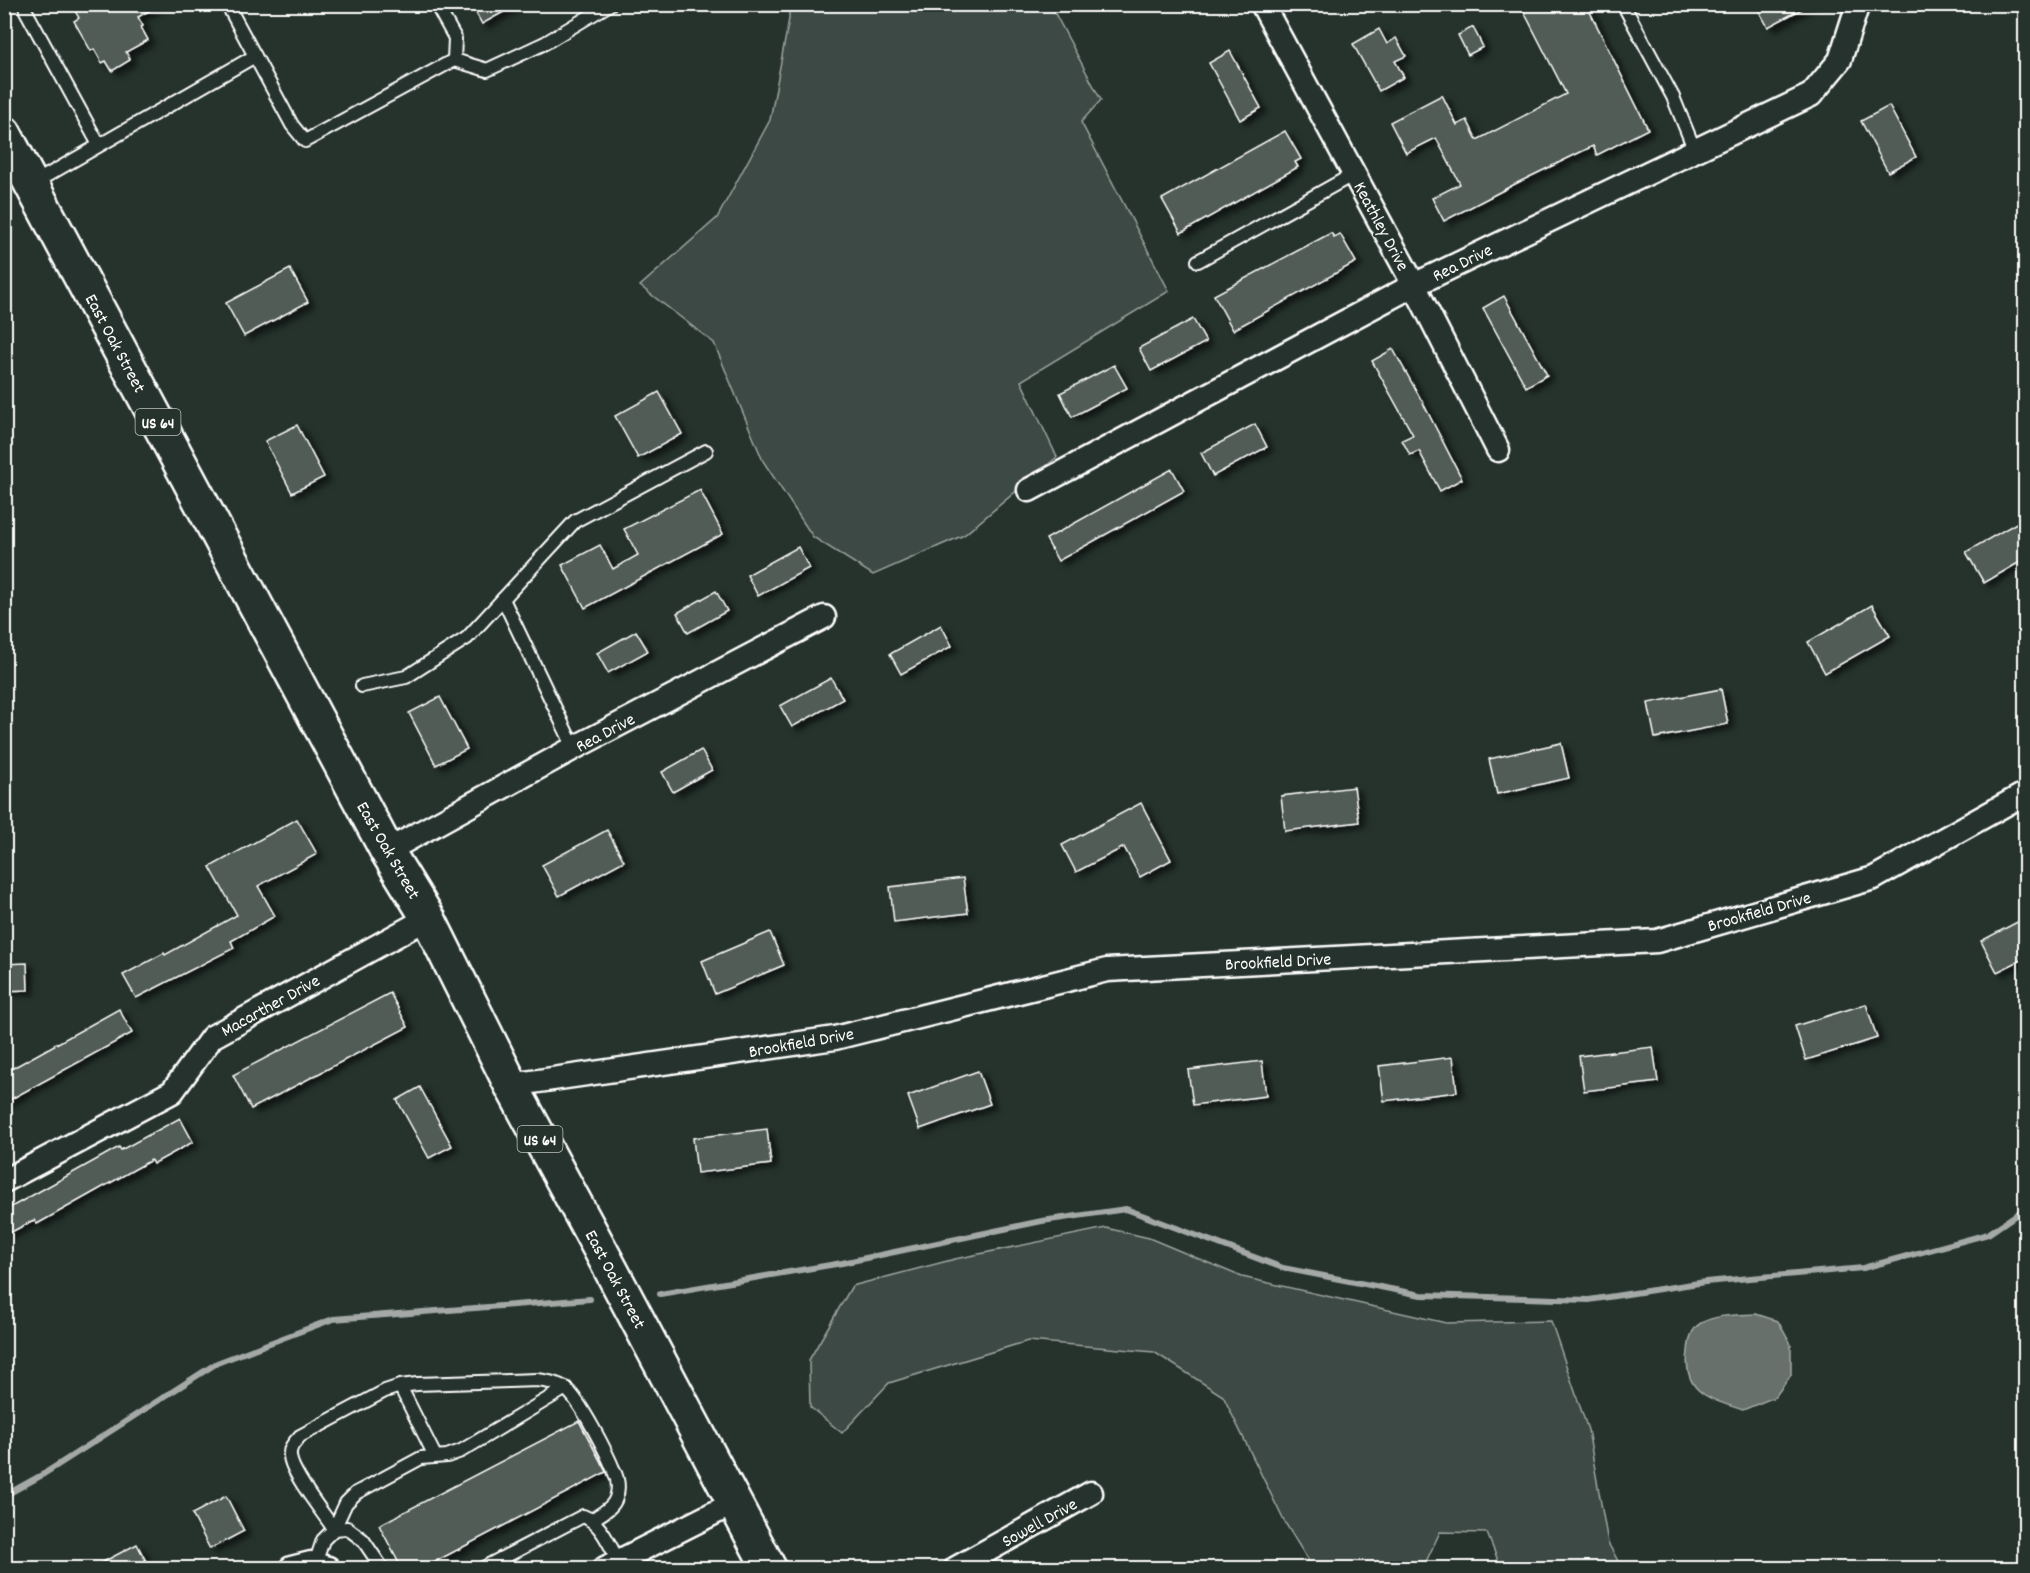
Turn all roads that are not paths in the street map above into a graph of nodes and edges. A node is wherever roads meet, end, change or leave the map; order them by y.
1 (25, 4) edge
2 (227, 4) edge
3 (436, 4) edge
4 (610, 4) edge
5 (1262, 4) edge
6 (1623, 4) edge
7 (1855, 4) edge
8 (255, 56) junction
9 (454, 60) junction
10 (4, 133) edge
11 (99, 145) junction
12 (1695, 151) junction
13 (1354, 174) junction
14 (31, 184) junction
15 (1198, 261) dead end
16 (1414, 285) junction
17 (1498, 450) dead end
18 (706, 452) dead end
19 (1029, 490) dead end
20 (502, 599) junction
21 (824, 617) dead end
22 (362, 686) dead end
23 (574, 748) junction
24 (2025, 793) edge
25 (387, 851) junction
26 (428, 918) junction
27 (511, 1085) junction
28 (4, 1181) edge
29 (400, 1386) junction
30 (566, 1388) junction
31 (435, 1456) junction
32 (1091, 1493) dead end
33 (734, 1503) junction
34 (593, 1519) junction
35 (334, 1529) junction
36 (612, 1565) edge
37 (321, 1566) edge
38 (291, 1569) edge
39 (382, 1569) edge
40 (483, 1569) edge
41 (769, 1569) edge
42 (956, 1569) edge

1 - 11 lane
2 - 8 lane
3 - 9 lane
4 - 9 lane
5 - 13 street, Keathley Drive
6 - 12 lane
7 - 12 street, Rea Drive
8 - 9 lane
8 - 11 lane
10 - 14 highway, East Oak Street / US 64
11 - 14 lane
12 - 16 street, Rea Drive
13 - 15 lane
13 - 16 street, Keathley Drive
14 - 25 highway, East Oak Street / US 64
16 - 17 street, Keathley Drive
16 - 19 street, Rea Drive
18 - 20 lane
20 - 22 lane
20 - 23 lane
21 - 23 street, Rea Drive
23 - 25 street, Rea Drive
24 - 27 street, Brookfield Drive
25 - 26 highway, East Oak Street / US 64
26 - 27 highway, East Oak Street / US 64
26 - 28 street, Macarther Drive
27 - 33 highway, East Oak Street / US 64
29 - 30 lane
29 - 31 lane
29 - 35 lane
30 - 31 lane
30 - 34 lane
31 - 35 lane
32 - 42 street, Sowell Drive
33 - 36 street
33 - 41 highway, East Oak Street / US 64
34 - 36 lane
34 - 40 lane
35 - 37 lane
35 - 39 lane
37 - 38 street

